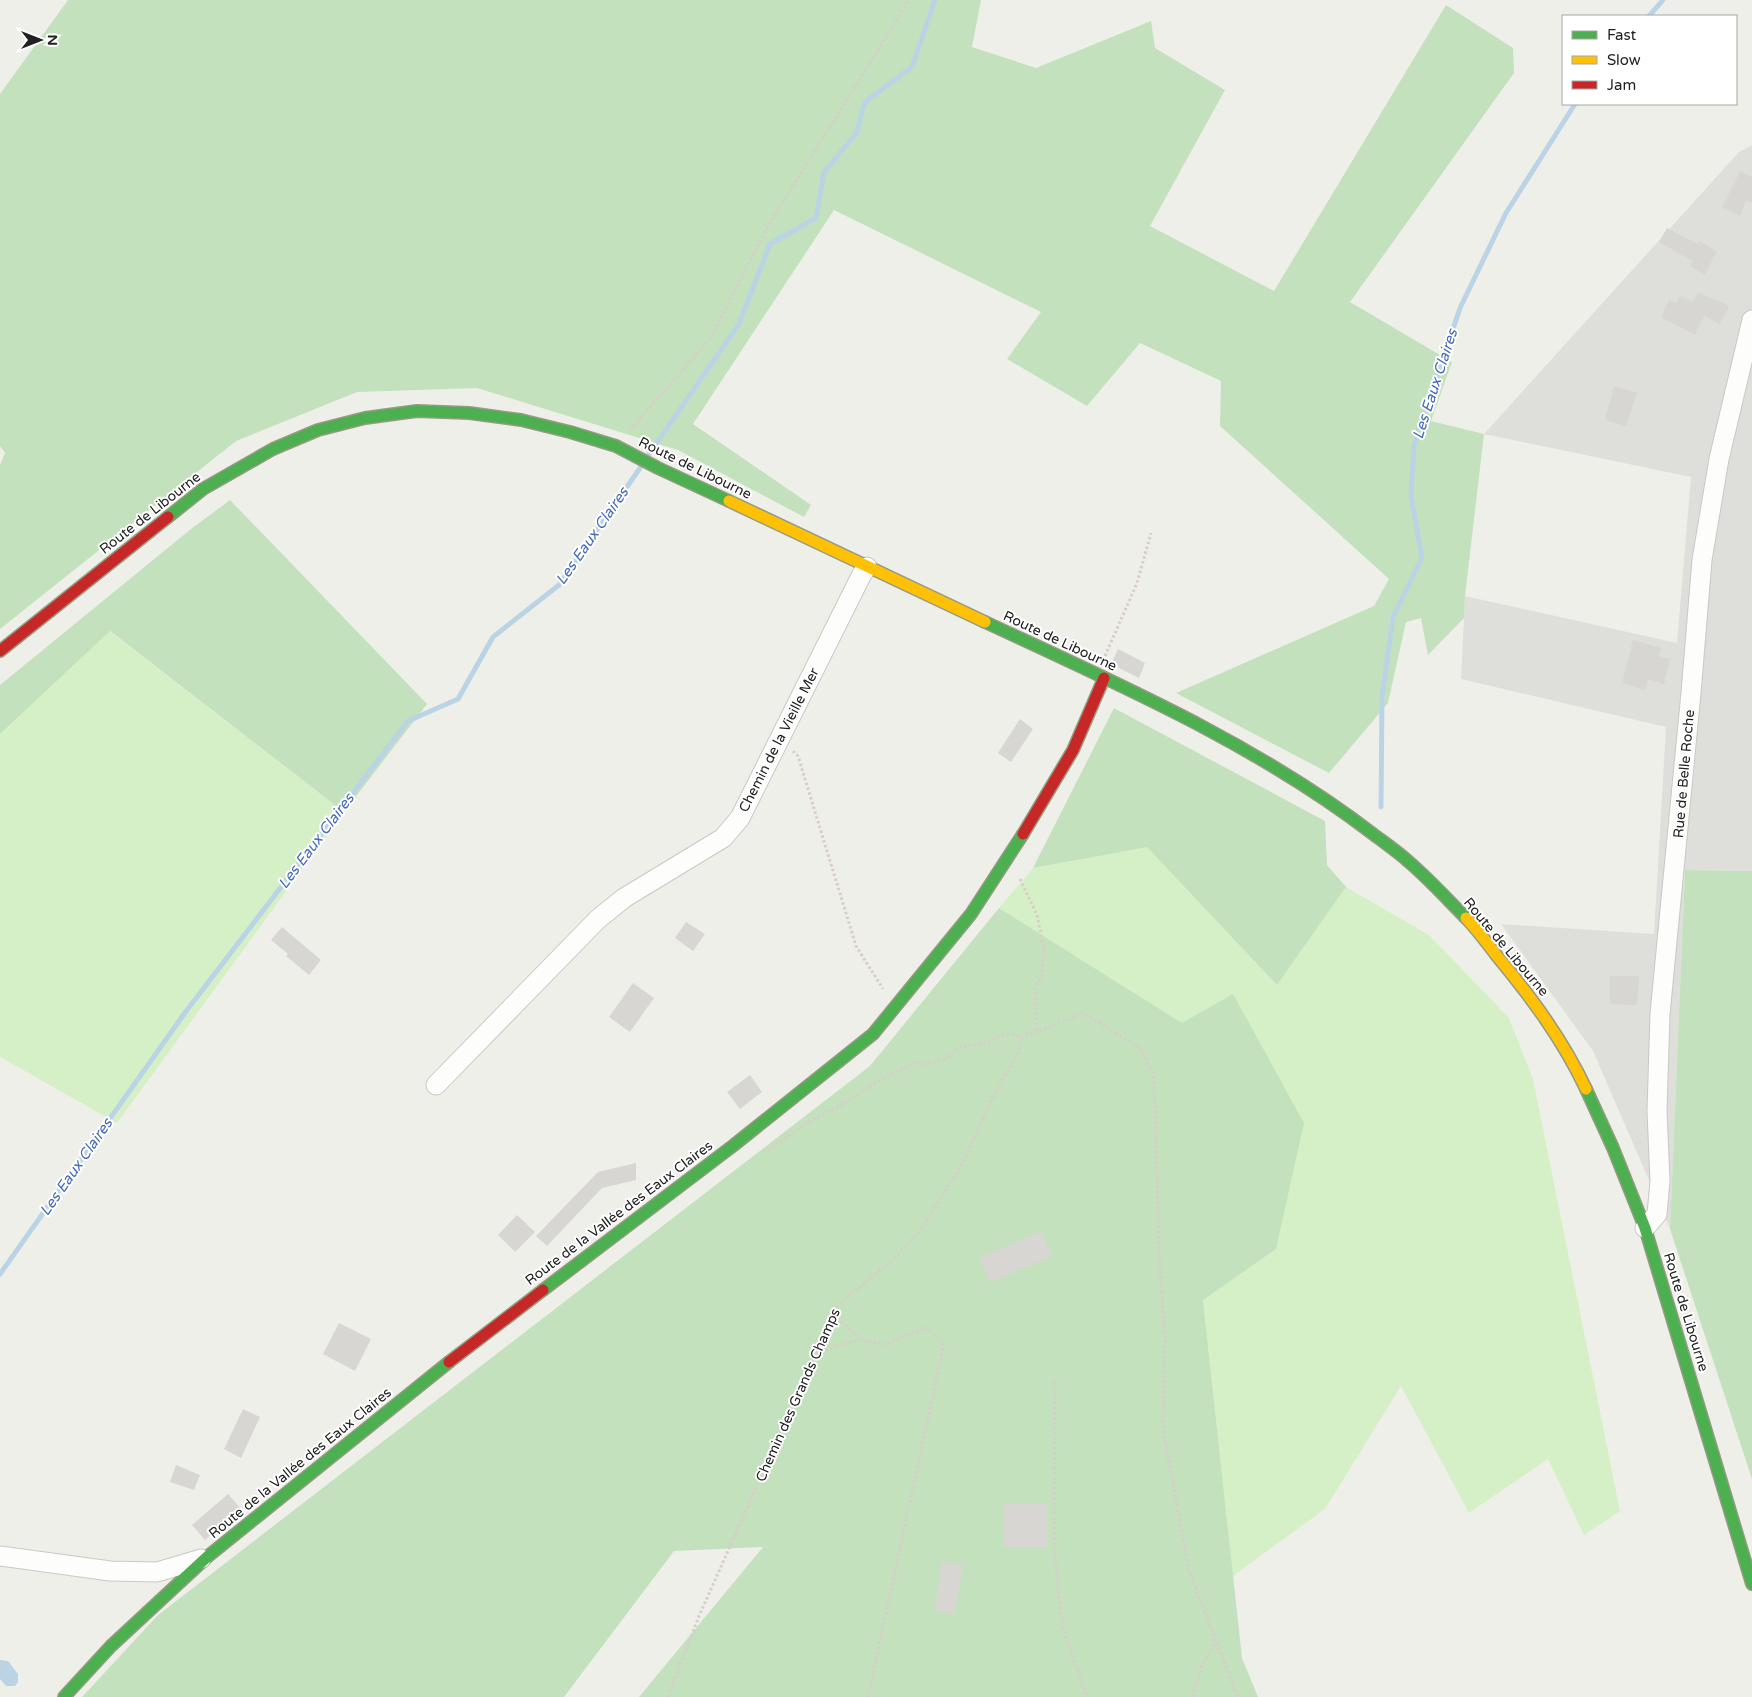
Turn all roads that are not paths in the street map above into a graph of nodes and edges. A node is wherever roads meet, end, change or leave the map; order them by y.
1 (1752, 320) edge
2 (867, 567) junction
3 (0, 651) edge
4 (1100, 677) junction
5 (436, 1085) dead end
6 (1645, 1228) junction
7 (1740, 1540) junction
8 (0, 1556) edge
9 (207, 1557) junction
10 (156, 1572) junction
11 (1752, 1572) edge
12 (1752, 1584) edge
13 (171, 1590) junction
14 (64, 1697) edge

1 - 6 street, Rue de Belle Roche
2 - 3 main road, Route de Libourne
2 - 4 main road, Route de Libourne
2 - 5 street, Chemin de la Vieille Mer
4 - 6 main road, Route de Libourne
4 - 9 main road, Route de la Vallée des Eaux Claires
6 - 7 main road, Route de Libourne
7 - 11 main road
7 - 12 main road
8 - 10 street
9 - 10 street
9 - 13 main road, Route de la Vallée des Eaux Claires
10 - 13 street
13 - 14 main road, Route de la Vallée des Eaux Claires

